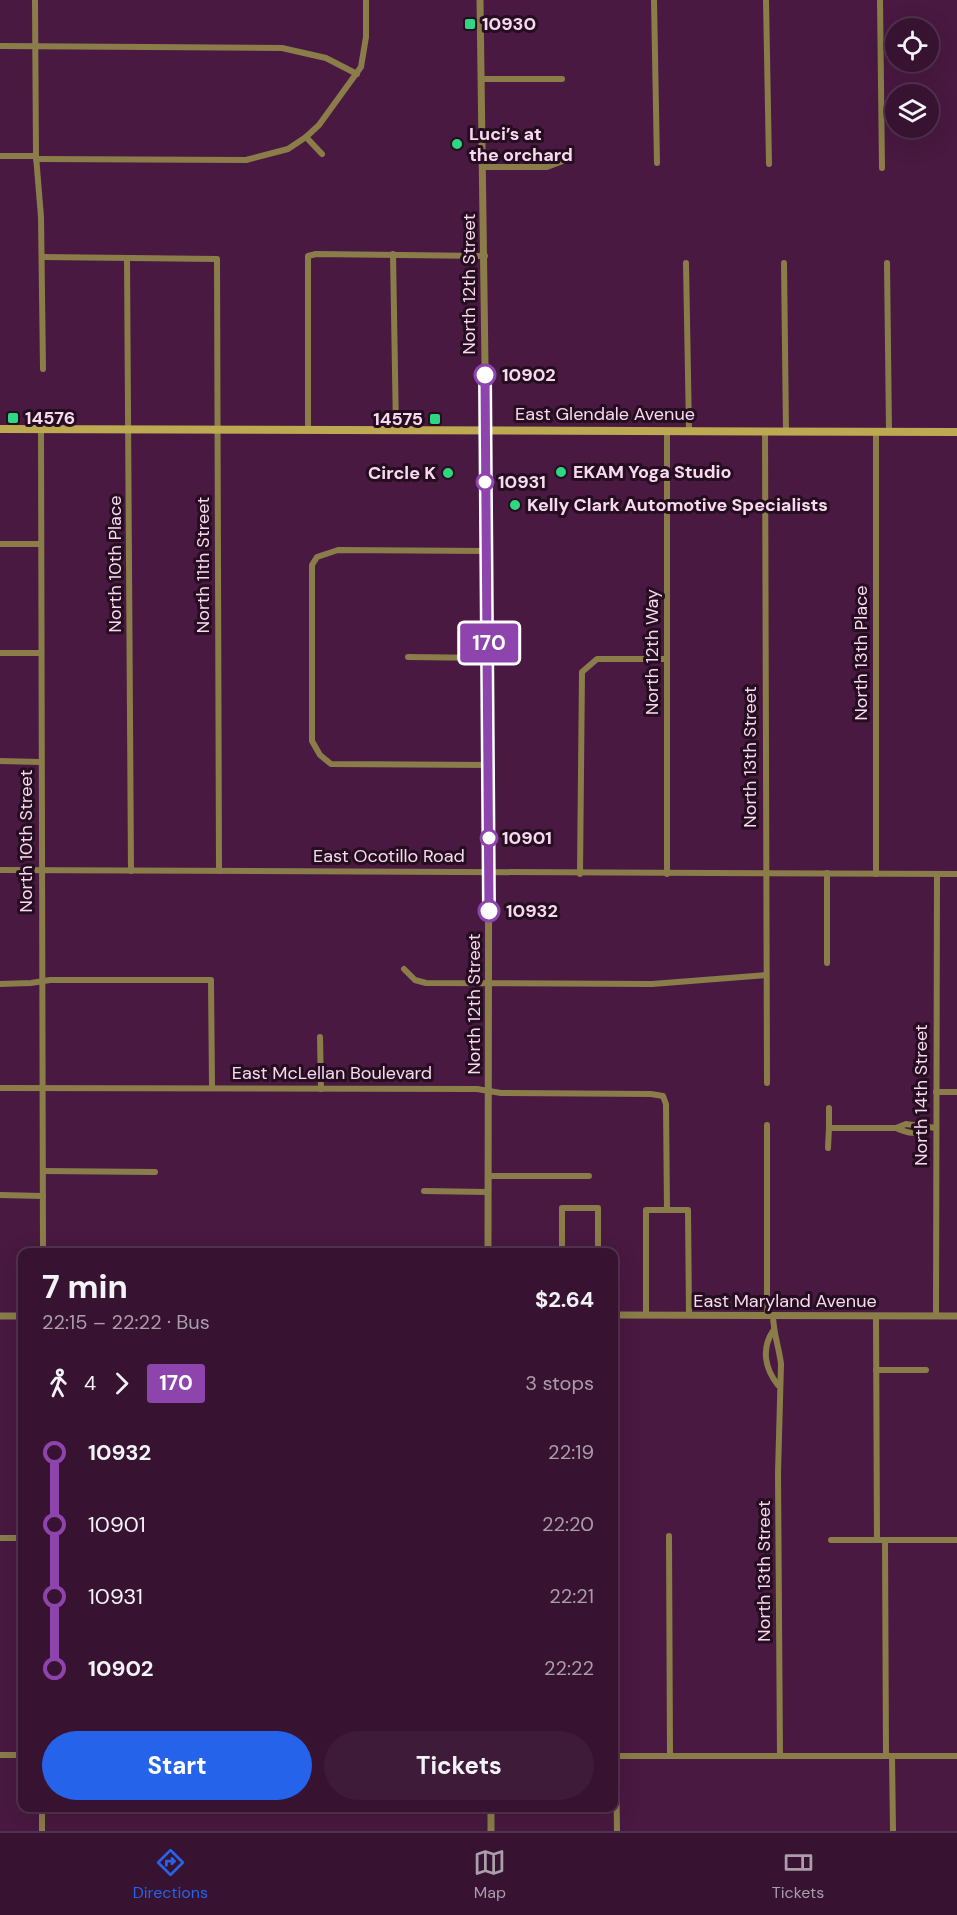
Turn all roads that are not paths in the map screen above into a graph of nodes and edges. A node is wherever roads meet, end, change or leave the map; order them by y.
1 (35, 0) edge
2 (366, 0) edge
3 (480, 0) edge
4 (654, 0) edge
5 (766, 0) edge
6 (880, 0) edge
7 (0, 46) edge
8 (35, 46) junction
9 (357, 74) junction
10 (481, 79) junction
11 (562, 79) dead end
12 (306, 137) junction
13 (322, 154) dead end
14 (0, 156) edge
15 (36, 158) junction
16 (563, 161) dead end
17 (657, 163) dead end
18 (769, 165) dead end
19 (483, 167) junction
20 (882, 168) dead end
21 (393, 255) junction
22 (484, 256) junction
23 (42, 257) junction
24 (127, 258) junction
25 (686, 263) dead end
26 (784, 263) dead end
27 (887, 263) dead end
28 (43, 369) dead end
29 (0, 429) edge
30 (41, 429) junction
31 (130, 429) junction
32 (218, 429) junction
33 (308, 430) junction
34 (396, 430) junction
35 (485, 430) junction
36 (667, 431) junction
37 (689, 431) junction
38 (765, 431) junction
39 (876, 431) junction
40 (889, 431) junction
41 (786, 432) junction
42 (957, 432) edge
43 (0, 544) edge
44 (41, 544) junction
45 (486, 551) junction
46 (0, 653) edge
47 (41, 653) junction
48 (408, 657) dead end
49 (489, 658) junction
50 (667, 659) junction
51 (0, 761) edge
52 (41, 762) junction
53 (489, 765) junction
54 (0, 870) edge
55 (42, 870) junction
56 (131, 870) junction
57 (219, 871) junction
58 (489, 872) junction
59 (827, 873) junction
60 (957, 873) edge
61 (580, 874) junction
62 (667, 874) junction
63 (765, 874) junction
64 (876, 874) junction
65 (937, 874) junction
66 (827, 963) dead end
67 (405, 969) dead end
68 (766, 975) junction
69 (42, 982) junction
70 (489, 983) junction
71 (0, 984) edge
72 (320, 1037) dead end
73 (767, 1083) dead end
74 (212, 1087) junction
75 (0, 1088) edge
76 (43, 1088) junction
77 (321, 1089) junction
78 (489, 1091) junction
79 (936, 1092) junction
80 (957, 1092) edge
81 (829, 1108) dead end
82 (912, 1124) junction
83 (766, 1125) dead end
84 (829, 1128) junction
85 (896, 1128) junction
86 (928, 1128) junction
87 (936, 1128) junction
88 (912, 1133) junction
89 (828, 1148) dead end
90 (43, 1171) junction
91 (155, 1172) dead end
92 (488, 1176) junction
93 (589, 1176) dead end
94 (424, 1191) dead end
95 (488, 1192) junction
96 (0, 1195) edge
97 (43, 1196) junction
98 (667, 1210) junction
99 (43, 1248) edge
100 (488, 1248) edge
101 (562, 1248) edge
102 (598, 1248) edge
103 (618, 1315) edge
104 (646, 1315) junction
105 (689, 1315) junction
106 (770, 1315) junction
107 (0, 1316) edge
108 (18, 1316) edge
109 (876, 1316) junction
110 (936, 1316) junction
111 (957, 1316) edge
112 (773, 1330) junction
113 (876, 1370) junction
114 (926, 1370) dead end
115 (778, 1385) junction
116 (669, 1536) dead end
117 (0, 1538) edge
118 (18, 1538) edge
119 (831, 1540) dead end
120 (877, 1540) junction
121 (885, 1540) junction
122 (957, 1540) edge
123 (0, 1755) edge
124 (18, 1755) edge
125 (618, 1756) edge
126 (670, 1756) junction
127 (780, 1756) junction
128 (889, 1756) junction
129 (957, 1756) edge
130 (42, 1812) edge
131 (491, 1812) edge
132 (616, 1812) edge
133 (42, 1831) edge
134 (491, 1831) edge
135 (616, 1831) edge
136 (893, 1831) edge

1 - 8 street
2 - 9 street
3 - 10 street, North 12th Street
4 - 17 street
5 - 18 street
6 - 20 street
7 - 8 street
8 - 9 street
8 - 15 street
9 - 12 street
10 - 11 street
10 - 19 street, North 12th Street
12 - 13 street
12 - 15 street
14 - 15 street
15 - 23 street
16 - 19 street
19 - 22 street, North 12th Street
21 - 22 street
21 - 33 street
21 - 34 street
22 - 35 street, North 12th Street
23 - 24 street
23 - 28 street
24 - 31 street, North 10th Place
24 - 32 street, North 11th Street
25 - 37 street
26 - 41 street
27 - 40 street
29 - 30 main road, East Glendale Avenue
30 - 31 main road, East Glendale Avenue
30 - 44 street, North 10th Street
31 - 32 main road, East Glendale Avenue
31 - 56 street, North 10th Place
32 - 33 main road, East Glendale Avenue
32 - 57 street, North 11th Street
33 - 34 main road, East Glendale Avenue
34 - 35 main road, East Glendale Avenue
35 - 36 main road, East Glendale Avenue
35 - 45 street, North 12th Street
36 - 37 main road, East Glendale Avenue
36 - 50 street, North 12th Way
37 - 38 main road, East Glendale Avenue
38 - 41 main road, East Glendale Avenue
38 - 63 street, North 13th Street
39 - 40 main road, East Glendale Avenue
39 - 41 main road, East Glendale Avenue
39 - 64 street, North 13th Place
40 - 42 main road, East Glendale Avenue
43 - 44 street
44 - 47 street, North 10th Street
45 - 49 street, North 12th Street
45 - 53 street
46 - 47 street
47 - 52 street, North 10th Street
48 - 49 street
49 - 53 street, North 12th Street
50 - 61 street
50 - 62 street, North 12th Way
51 - 52 street
52 - 55 street, North 10th Street
53 - 58 street, North 12th Street
54 - 55 street, East Ocotillo Road
55 - 56 street, East Ocotillo Road
55 - 69 street, North 10th Street
56 - 57 street, East Ocotillo Road
57 - 58 street, East Ocotillo Road
58 - 61 street, East Ocotillo Road
58 - 70 street, North 12th Street
59 - 63 street, East Ocotillo Road
59 - 64 street, East Ocotillo Road
59 - 66 street
60 - 65 street, East Ocotillo Road
61 - 62 street, East Ocotillo Road
62 - 63 street, East Ocotillo Road
63 - 68 street, North 13th Street
64 - 65 street, East Ocotillo Road
65 - 79 street, North 14th Street
67 - 70 street
68 - 70 street
68 - 73 street, North 13th Street
69 - 71 street
69 - 74 street
69 - 76 street, North 10th Street
70 - 78 street, North 12th Street
72 - 77 street
74 - 76 street, East McLellan Boulevard
74 - 77 street, East McLellan Boulevard
75 - 76 street, East McLellan Boulevard
76 - 90 street, North 10th Street
77 - 78 street, East McLellan Boulevard
78 - 92 street, North 12th Street
78 - 98 street, East McLellan Boulevard
79 - 80 street
79 - 87 street, North 14th Street
81 - 84 street
82 - 85 street
82 - 86 street
82 - 88 street
83 - 106 street, North 13th Street
84 - 85 street
84 - 89 street
85 - 88 street
86 - 87 street
86 - 88 street
87 - 110 street, North 14th Street
90 - 91 street
90 - 97 street, North 10th Street
92 - 93 street
92 - 95 street, North 12th Street
94 - 95 street
95 - 100 street, North 12th Street
96 - 97 street
97 - 99 street, North 10th Street
98 - 104 street
98 - 105 street
101 - 102 street
103 - 104 street, East Maryland Avenue
104 - 105 street, East Maryland Avenue
105 - 106 street, East Maryland Avenue
106 - 109 street, East Maryland Avenue
106 - 112 street, North 13th Street
107 - 108 street
109 - 110 street, East Maryland Avenue
109 - 113 street
110 - 111 street, East Maryland Avenue
112 - 115 street, North 13th Street
112 - 115 street, North 13th Street
113 - 114 street
113 - 120 street
115 - 127 street, North 13th Street
116 - 126 street
117 - 118 street
119 - 120 street
120 - 121 street
121 - 122 street
121 - 128 street
123 - 124 street
125 - 126 street
126 - 127 street
127 - 128 street
128 - 129 street
128 - 136 street
130 - 133 street
131 - 134 street
132 - 135 street

